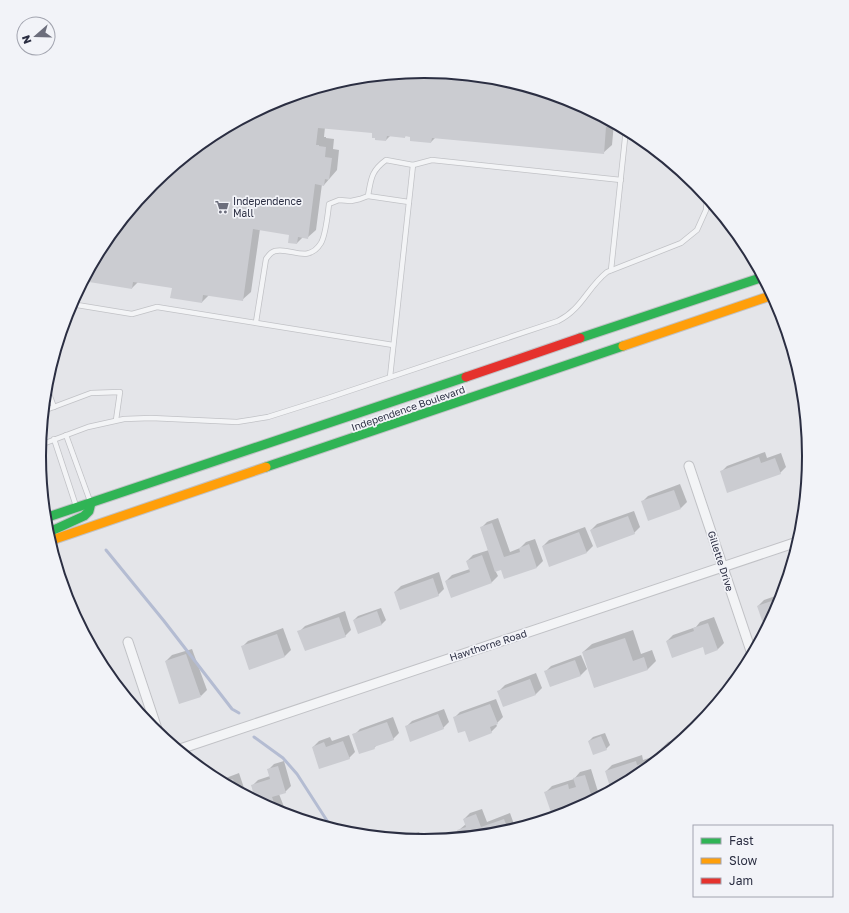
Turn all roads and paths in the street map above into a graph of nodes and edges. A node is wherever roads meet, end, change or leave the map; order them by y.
1 (625, 136) edge
2 (413, 165) junction
3 (621, 180) junction
4 (368, 196) junction
5 (409, 202) junction
6 (707, 205) edge
7 (611, 270) junction
8 (758, 279) edge
9 (767, 297) edge
10 (78, 305) edge
11 (256, 322) junction
12 (393, 345) junction
13 (390, 377) junction
14 (51, 398) edge
15 (54, 407) junction
16 (49, 409) edge
17 (116, 420) junction
18 (66, 435) junction
19 (54, 439) junction
20 (47, 442) edge
21 (689, 466) dead end
22 (91, 503) junction
23 (77, 508) junction
24 (51, 516) edge
25 (53, 530) edge
26 (55, 540) edge
27 (793, 543) edge
28 (723, 566) junction
29 (128, 642) dead end
30 (750, 650) edge
31 (155, 722) edge
32 (183, 748) edge

1 - 3 lane
2 - 3 lane
2 - 4 lane
2 - 5 lane
3 - 7 lane
4 - 5 lane
4 - 11 lane
5 - 12 lane
6 - 7 lane
7 - 13 lane
8 - 22 main road, Independence Boulevard
9 - 26 main road, Independence Boulevard
10 - 11 lane
11 - 12 lane
12 - 13 lane
13 - 17 lane
14 - 15 lane
15 - 16 lane
15 - 17 lane
17 - 18 lane
18 - 19 lane
18 - 22 lane
19 - 20 lane
19 - 23 lane
21 - 28 street, Gillette Drive
22 - 23 main road, Independence Boulevard
22 - 25 main road
23 - 24 main road, Independence Boulevard
27 - 28 street, Hawthorne Road
28 - 30 street, Gillette Drive
28 - 32 street, Hawthorne Road
29 - 31 street

